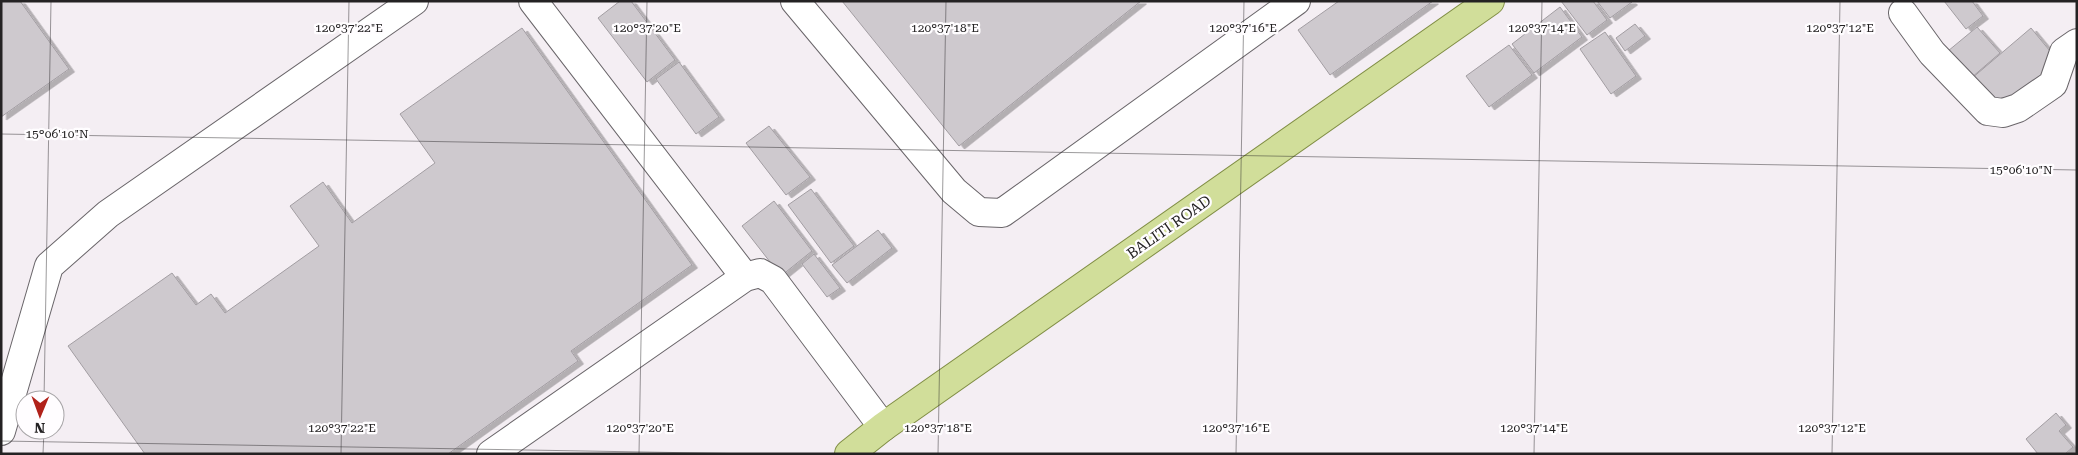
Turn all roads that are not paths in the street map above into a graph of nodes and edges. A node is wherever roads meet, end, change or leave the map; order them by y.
1 (414, 1) edge
2 (533, 1) edge
3 (794, 1) edge
4 (1296, 1) edge
5 (1490, 1) edge
6 (1903, 13) dead end
7 (2077, 43) edge
8 (745, 276) junction
9 (883, 427) junction
10 (1, 431) edge
11 (491, 454) edge
12 (849, 454) edge

1 - 10 lane
2 - 8 lane
3 - 4 lane
5 - 9 main road, BALITI ROAD
6 - 7 lane
8 - 9 lane
8 - 11 lane
9 - 12 main road, BALITI ROAD

